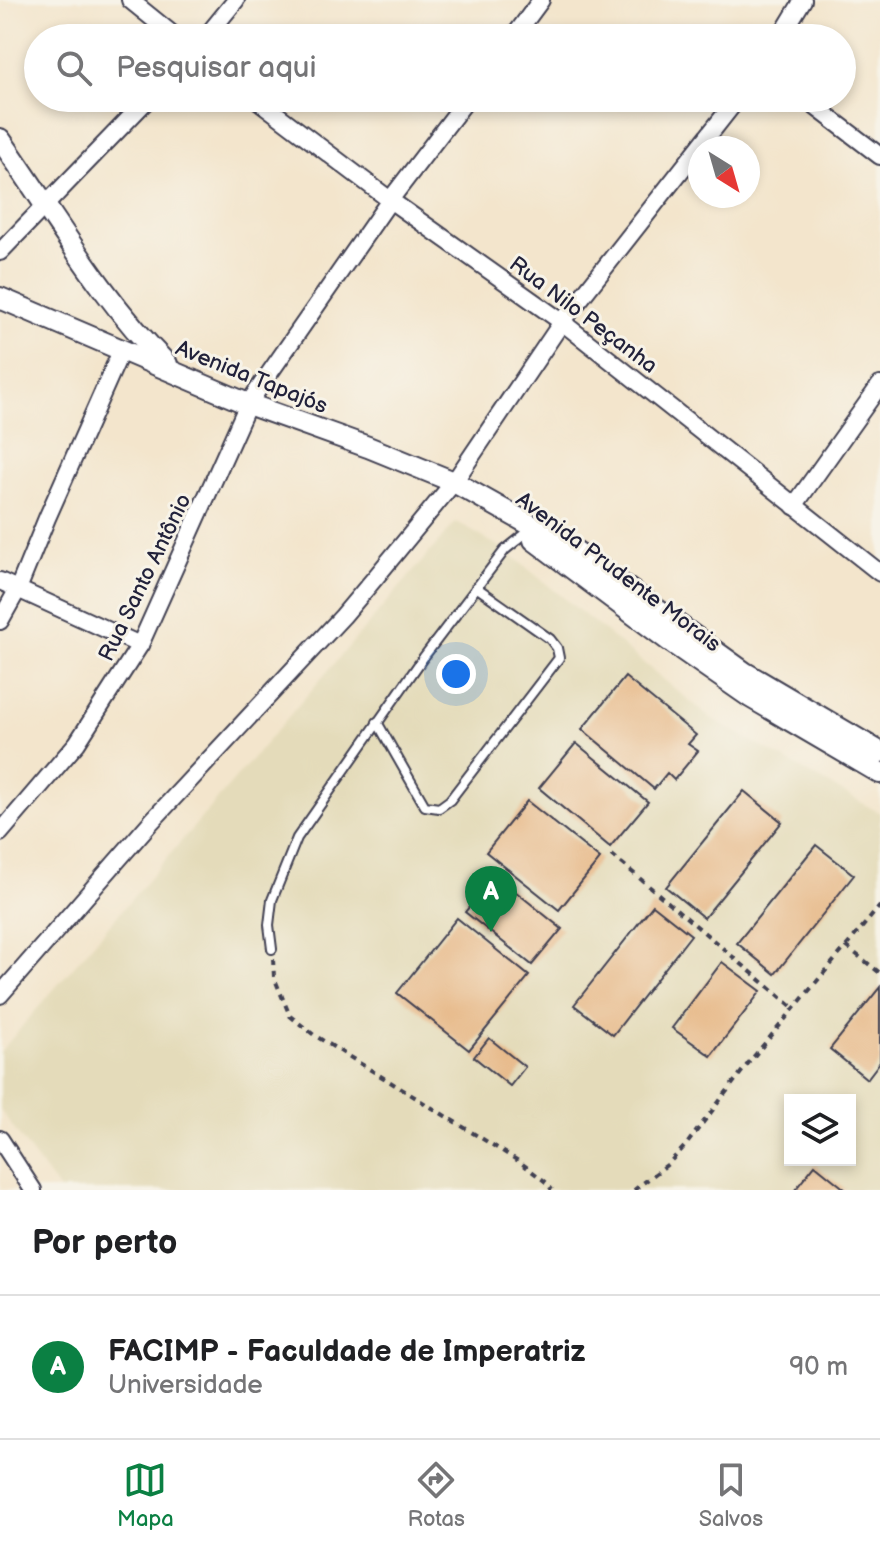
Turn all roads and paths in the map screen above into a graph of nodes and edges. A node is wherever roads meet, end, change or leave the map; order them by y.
1 (130, 0) edge
2 (236, 0) edge
3 (541, 0) edge
4 (803, 0) edge
5 (160, 24) edge
6 (216, 24) edge
7 (523, 24) edge
8 (788, 24) edge
9 (135, 112) edge
10 (274, 112) edge
11 (457, 112) edge
12 (727, 112) edge
13 (822, 112) edge
14 (0, 139) edge
15 (880, 156) edge
16 (390, 200) junction
17 (45, 203) junction
18 (0, 252) edge
19 (0, 298) edge
20 (562, 322) junction
21 (122, 349) junction
22 (176, 372) junction
23 (880, 385) edge
24 (248, 404) junction
25 (454, 482) junction
26 (485, 500) junction
27 (794, 506) junction
28 (525, 534) junction
29 (880, 573) edge
30 (0, 581) edge
31 (476, 587) junction
32 (18, 589) junction
33 (0, 621) edge
34 (140, 645) junction
35 (377, 722) junction
36 (880, 752) edge
37 (880, 773) edge
38 (0, 833) edge
39 (612, 855) dead end
40 (880, 906) edge
41 (846, 946) junction
42 (272, 949) joint
43 (880, 973) edge
44 (0, 995) edge
45 (795, 1009) junction
46 (0, 1139) edge
47 (33, 1190) edge
48 (552, 1190) edge
49 (634, 1190) edge

1 - 5 street
2 - 6 street
3 - 7 street
4 - 8 street
9 - 17 street
10 - 16 street, Rua Nilo Peçanha
11 - 16 street, Rua Santo Antônio
12 - 20 street
13 - 15 street
14 - 17 street
16 - 20 street, Rua Nilo Peçanha
16 - 24 street, Rua Santo Antônio
17 - 18 street
17 - 22 street
19 - 21 street, Avenida Tapajós
20 - 25 street
20 - 27 street, Rua Nilo Peçanha
21 - 22 street, Avenida Tapajós
21 - 32 street
22 - 24 street, Avenida Tapajós
23 - 27 street
24 - 25 street, Avenida Tapajós
24 - 34 street, Rua Santo Antônio
25 - 26 street, Avenida Tapajós
25 - 44 street
26 - 28 street, Avenida Prudente Morais
26 - 36 street, Avenida Prudente Morais
27 - 29 street, Rua Nilo Peçanha
28 - 31 lane
28 - 37 street, Avenida Prudente Morais
30 - 32 street
31 - 35 lane
31 - 35 lane
32 - 33 street
32 - 34 street
34 - 38 street, Rua Santo Antônio
35 - 42 lane
39 - 45 path
40 - 41 path
41 - 43 path
41 - 45 path
42 - 48 path
45 - 49 path
46 - 47 street

